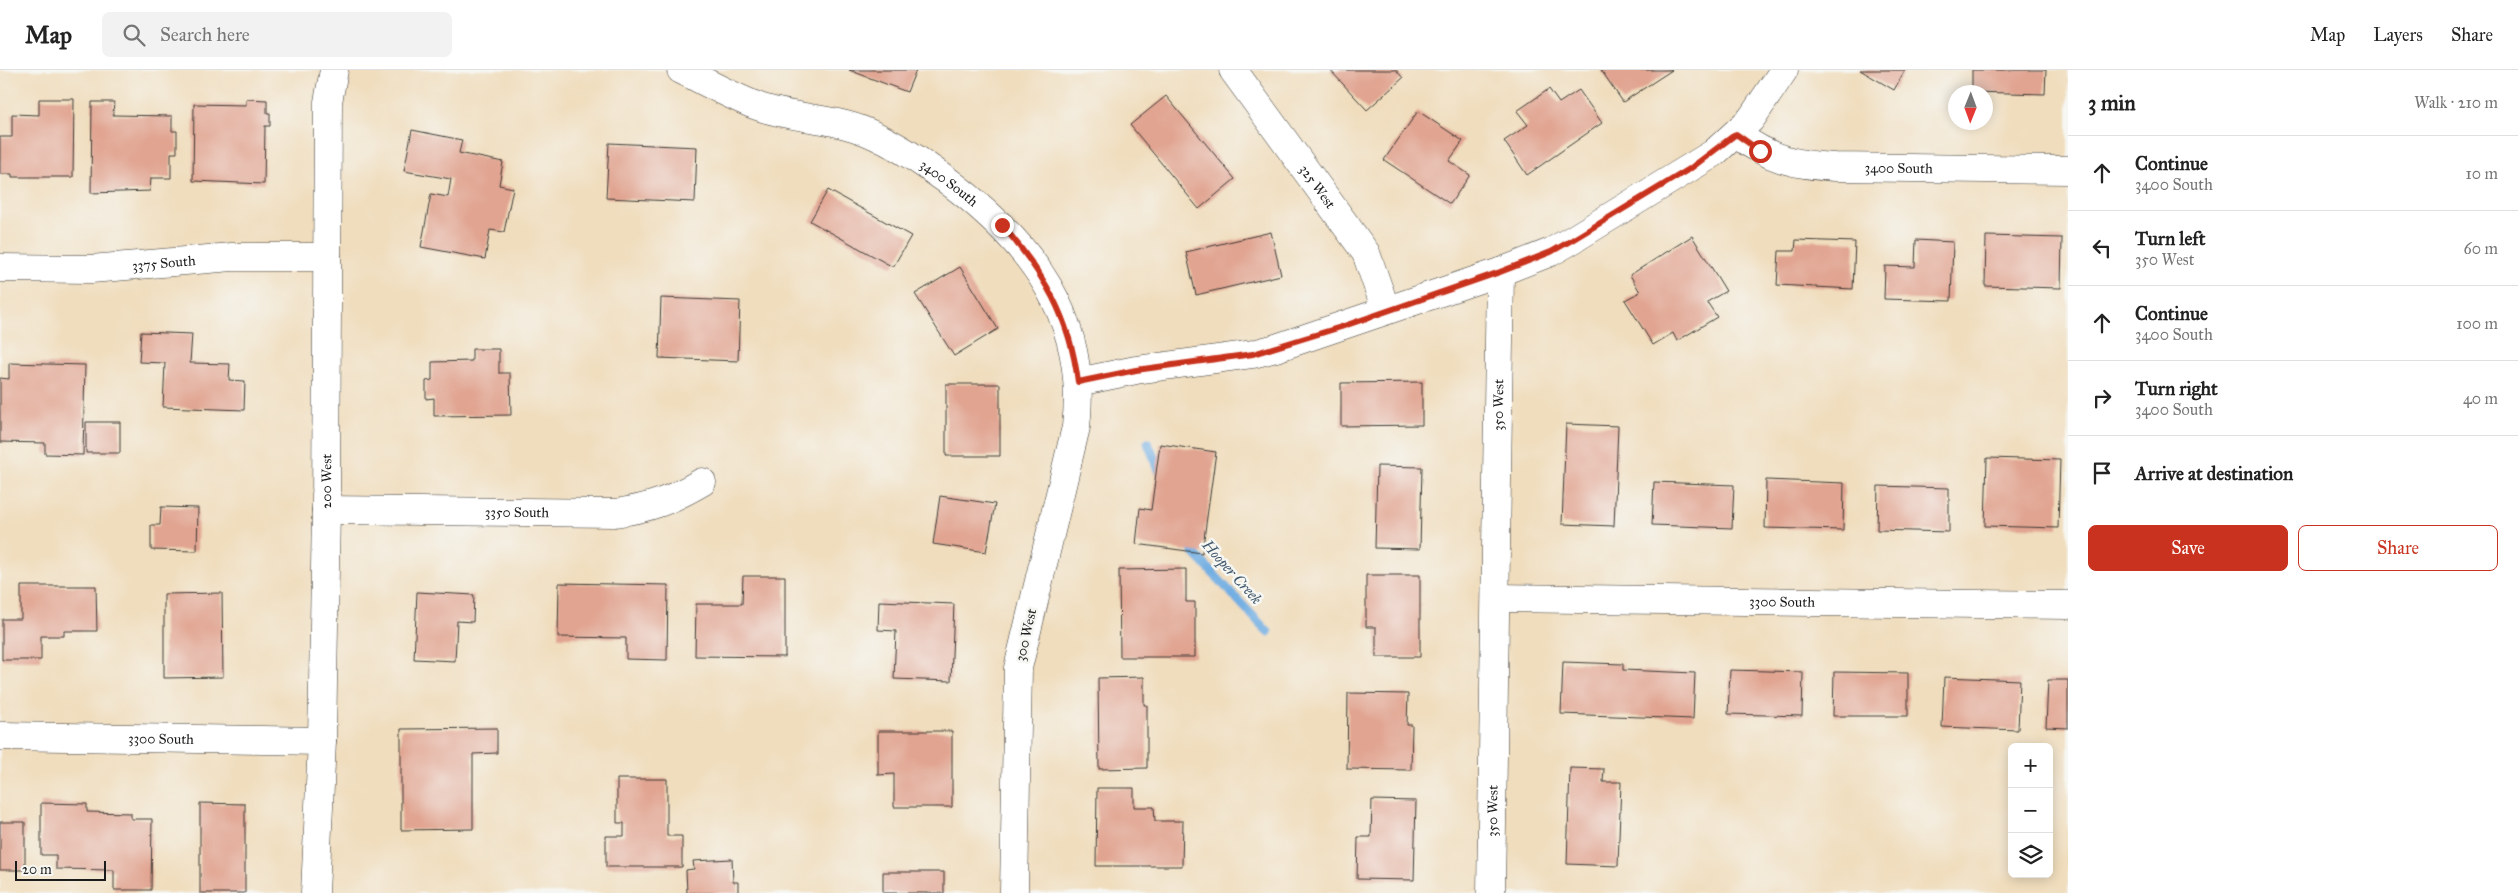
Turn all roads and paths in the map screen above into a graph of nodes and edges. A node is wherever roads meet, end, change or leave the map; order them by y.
1 (681, 70) edge
2 (1233, 70) edge
3 (1784, 70) edge
4 (340, 71) edge
5 (1736, 134) junction
6 (2068, 170) edge
7 (327, 257) junction
8 (0, 268) edge
9 (1500, 272) junction
10 (1386, 310) junction
11 (1078, 382) junction
12 (702, 482) dead end
13 (326, 510) junction
14 (1496, 598) junction
15 (2068, 605) edge
16 (0, 736) edge
17 (322, 741) junction
18 (315, 893) edge
19 (1014, 893) edge
20 (1491, 893) edge

1 - 11 street, 3400 South
2 - 10 street, 325 West
3 - 5 street
4 - 7 street, 200 West
5 - 6 street, 3400 South
5 - 9 street
7 - 8 street, 3375 South
7 - 13 street, 200 West
9 - 10 street
9 - 14 street, 350 West
10 - 11 street
11 - 19 street, 300 West
12 - 13 street, 3350 South
13 - 17 street, 200 West
14 - 15 street, 3300 South
14 - 20 street, 350 West
16 - 17 street, 3300 South
17 - 18 street, 200 West

